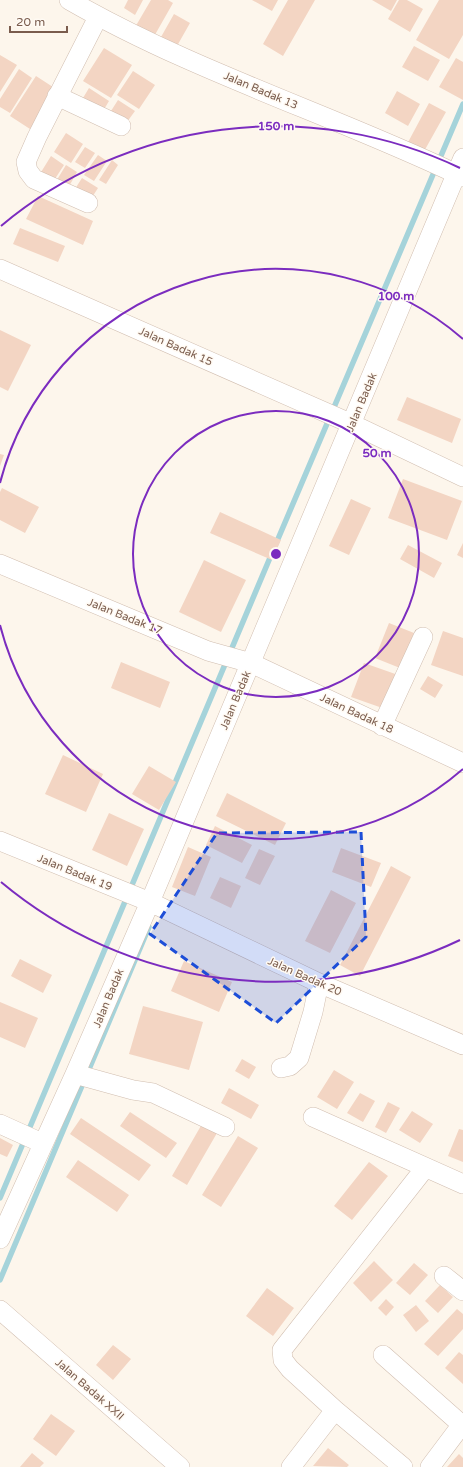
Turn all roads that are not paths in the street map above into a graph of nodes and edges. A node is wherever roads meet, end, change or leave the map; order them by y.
1 (69, 0) edge
2 (98, 17) junction
3 (57, 96) junction
4 (121, 126) dead end
5 (461, 170) edge
6 (88, 203) dead end
7 (0, 269) edge
8 (352, 424) junction
9 (463, 477) edge
10 (0, 564) edge
11 (423, 637) dead end
12 (251, 663) junction
13 (382, 726) junction
14 (463, 763) edge
15 (0, 841) edge
16 (150, 902) junction
17 (319, 983) junction
18 (463, 1045) edge
19 (281, 1068) dead end
20 (75, 1074) junction
21 (313, 1117) dead end
22 (0, 1124) edge
23 (225, 1127) dead end
24 (42, 1143) junction
25 (425, 1168) junction
26 (463, 1184) edge
27 (0, 1239) edge
28 (444, 1276) dead end
29 (463, 1291) edge
30 (0, 1310) edge
31 (383, 1356) dead end
32 (335, 1410) junction
33 (462, 1424) edge
34 (180, 1467) edge
35 (291, 1467) edge
36 (403, 1467) edge
37 (430, 1467) edge

1 - 2 street, Jalan Badak 13
2 - 3 street
2 - 5 street, Jalan Badak 13
3 - 4 street
3 - 6 street
5 - 8 street, Jalan Badak
7 - 8 street, Jalan Badak 15
8 - 9 street, Jalan Badak 15
8 - 12 street, Jalan Badak
10 - 12 street, Jalan Badak 17
11 - 13 street
12 - 13 street, Jalan Badak 18
12 - 16 street, Jalan Badak
13 - 14 street, Jalan Badak 18
15 - 16 street, Jalan Badak 19
16 - 17 street, Jalan Badak 20
16 - 20 street, Jalan Badak
17 - 18 street, Jalan Badak 20
17 - 19 street
20 - 23 street
20 - 24 street, Jalan Badak
21 - 25 street
22 - 24 street
24 - 27 street, Jalan Badak
25 - 26 street
25 - 32 street
28 - 29 street
30 - 34 street, Jalan Badak XXII
31 - 33 street
32 - 35 street
32 - 36 street
33 - 37 street

